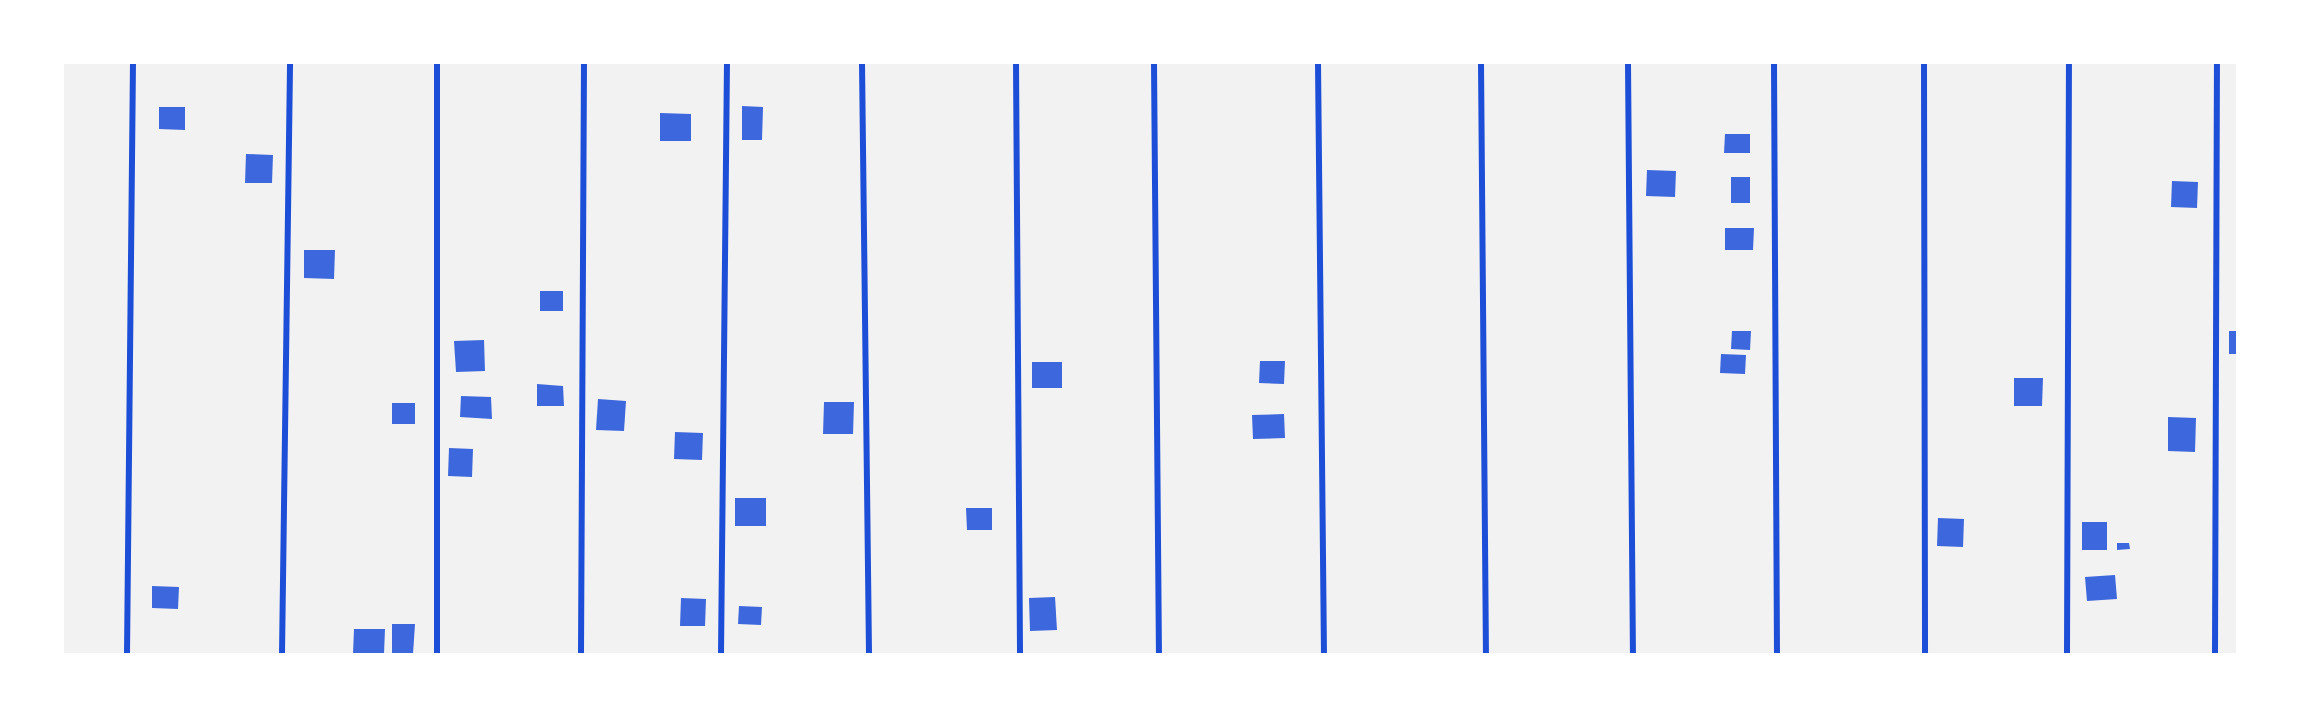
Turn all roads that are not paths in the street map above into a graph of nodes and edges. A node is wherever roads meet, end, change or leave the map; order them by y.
1 (133, 63) edge
2 (290, 63) edge
3 (437, 63) edge
4 (584, 63) edge
5 (727, 63) edge
6 (862, 63) edge
7 (1016, 63) edge
8 (1154, 63) edge
9 (1318, 63) edge
10 (1481, 63) edge
11 (1628, 63) edge
12 (1774, 63) edge
13 (1924, 63) edge
14 (2069, 63) edge
15 (2217, 63) edge
16 (127, 654) edge
17 (282, 654) edge
18 (438, 654) edge
19 (581, 654) edge
20 (721, 654) edge
21 (869, 654) edge
22 (1020, 654) edge
23 (1159, 654) edge
24 (1324, 654) edge
25 (1486, 654) edge
26 (1633, 654) edge
27 (1778, 654) edge
28 (1925, 654) edge
29 (2067, 654) edge
30 (2215, 654) edge

1 - 16 street
2 - 17 street
3 - 18 street
4 - 19 street
5 - 20 street
6 - 21 street
7 - 22 street
8 - 23 street
9 - 24 street
10 - 25 street
11 - 26 street
12 - 27 street
13 - 28 street
14 - 29 street
15 - 30 street

